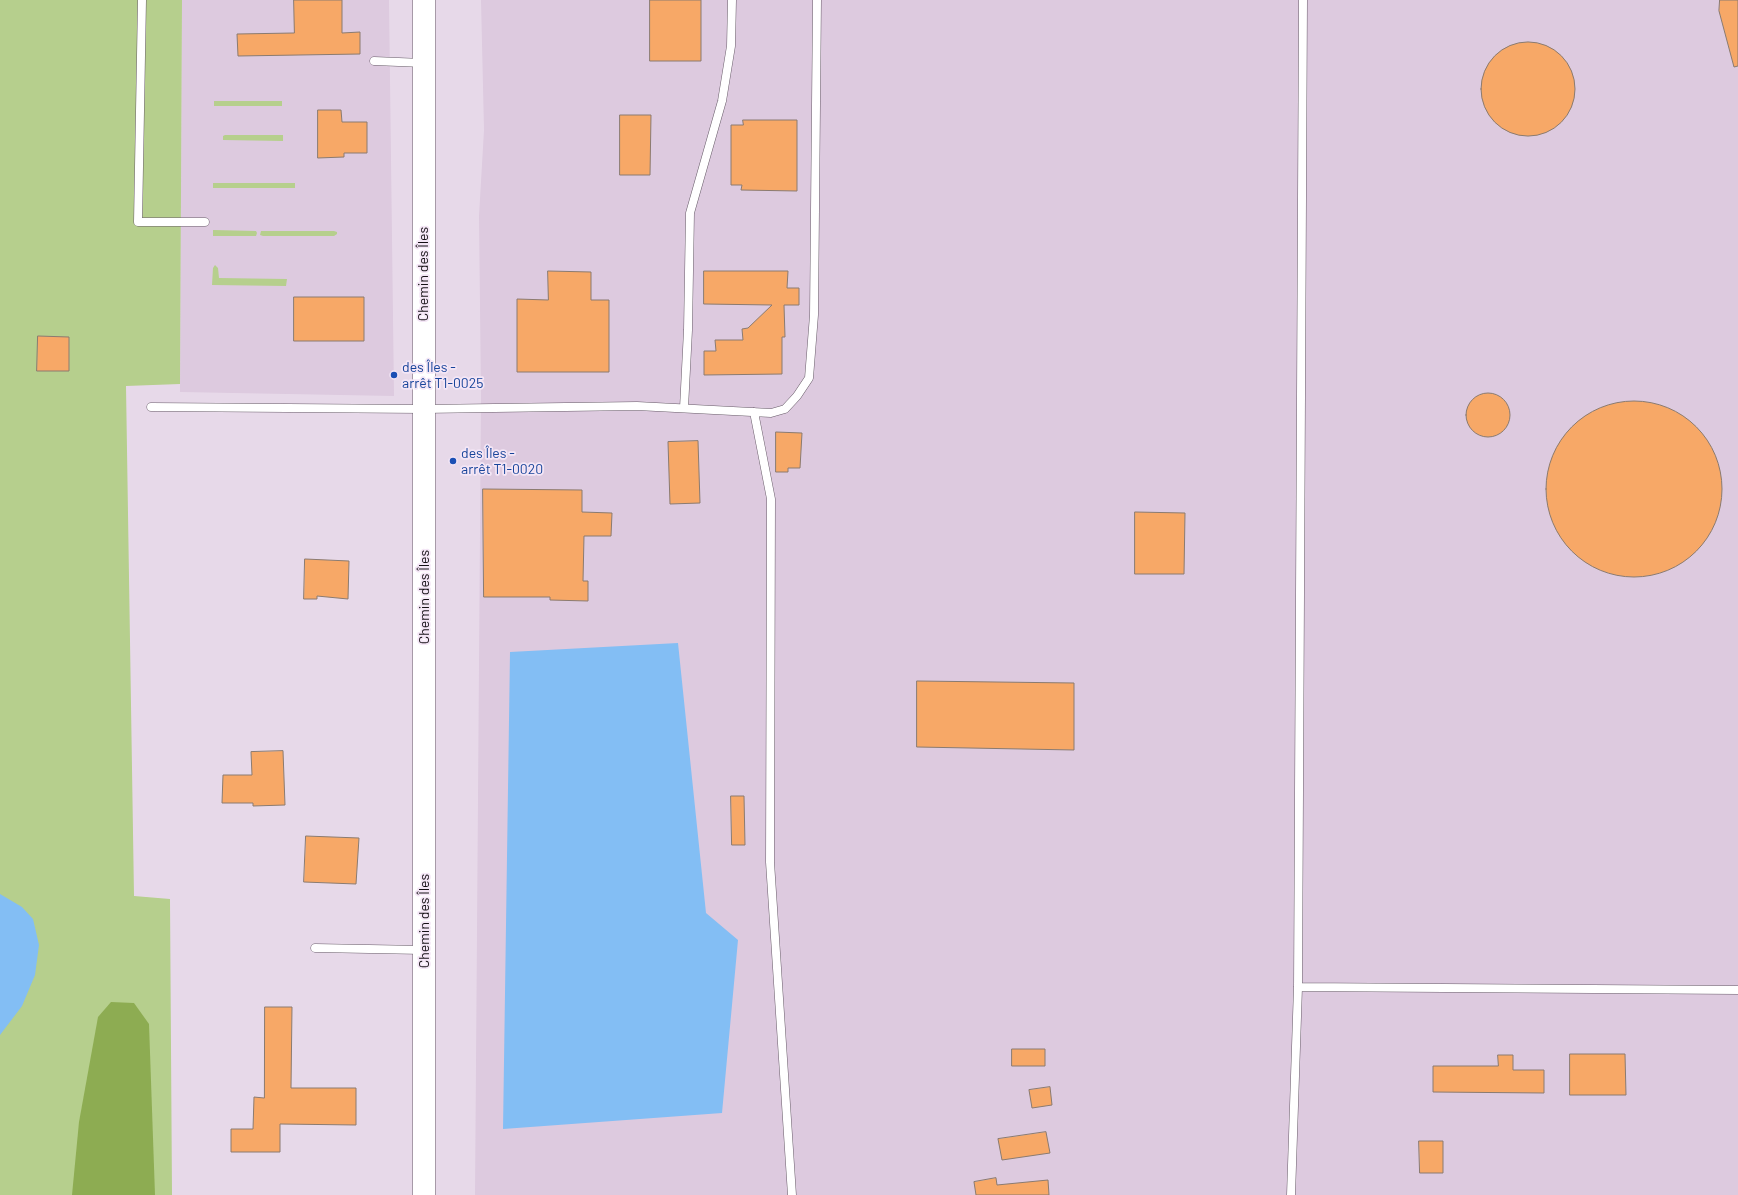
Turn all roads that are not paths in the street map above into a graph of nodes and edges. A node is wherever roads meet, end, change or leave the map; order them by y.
1 (142, 0) edge
2 (424, 0) edge
3 (732, 0) edge
4 (816, 0) edge
5 (1303, 0) edge
6 (374, 61) dead end
7 (424, 63) junction
8 (205, 222) dead end
9 (151, 407) dead end
10 (684, 408) junction
11 (423, 409) junction
12 (754, 412) junction
13 (314, 948) dead end
14 (424, 950) junction
15 (1298, 987) junction
16 (1738, 990) edge
17 (424, 1195) edge
18 (792, 1195) edge
19 (1291, 1195) edge

1 - 8 lane
2 - 7 main road, Chemin des Îles
3 - 10 lane
4 - 12 lane
5 - 15 lane
6 - 7 lane
7 - 11 main road, Chemin des Îles
9 - 11 lane
10 - 11 lane
10 - 12 lane
11 - 14 main road, Chemin des Îles
12 - 18 lane
13 - 14 lane
14 - 17 main road, Chemin des Îles
15 - 16 lane
15 - 19 lane

